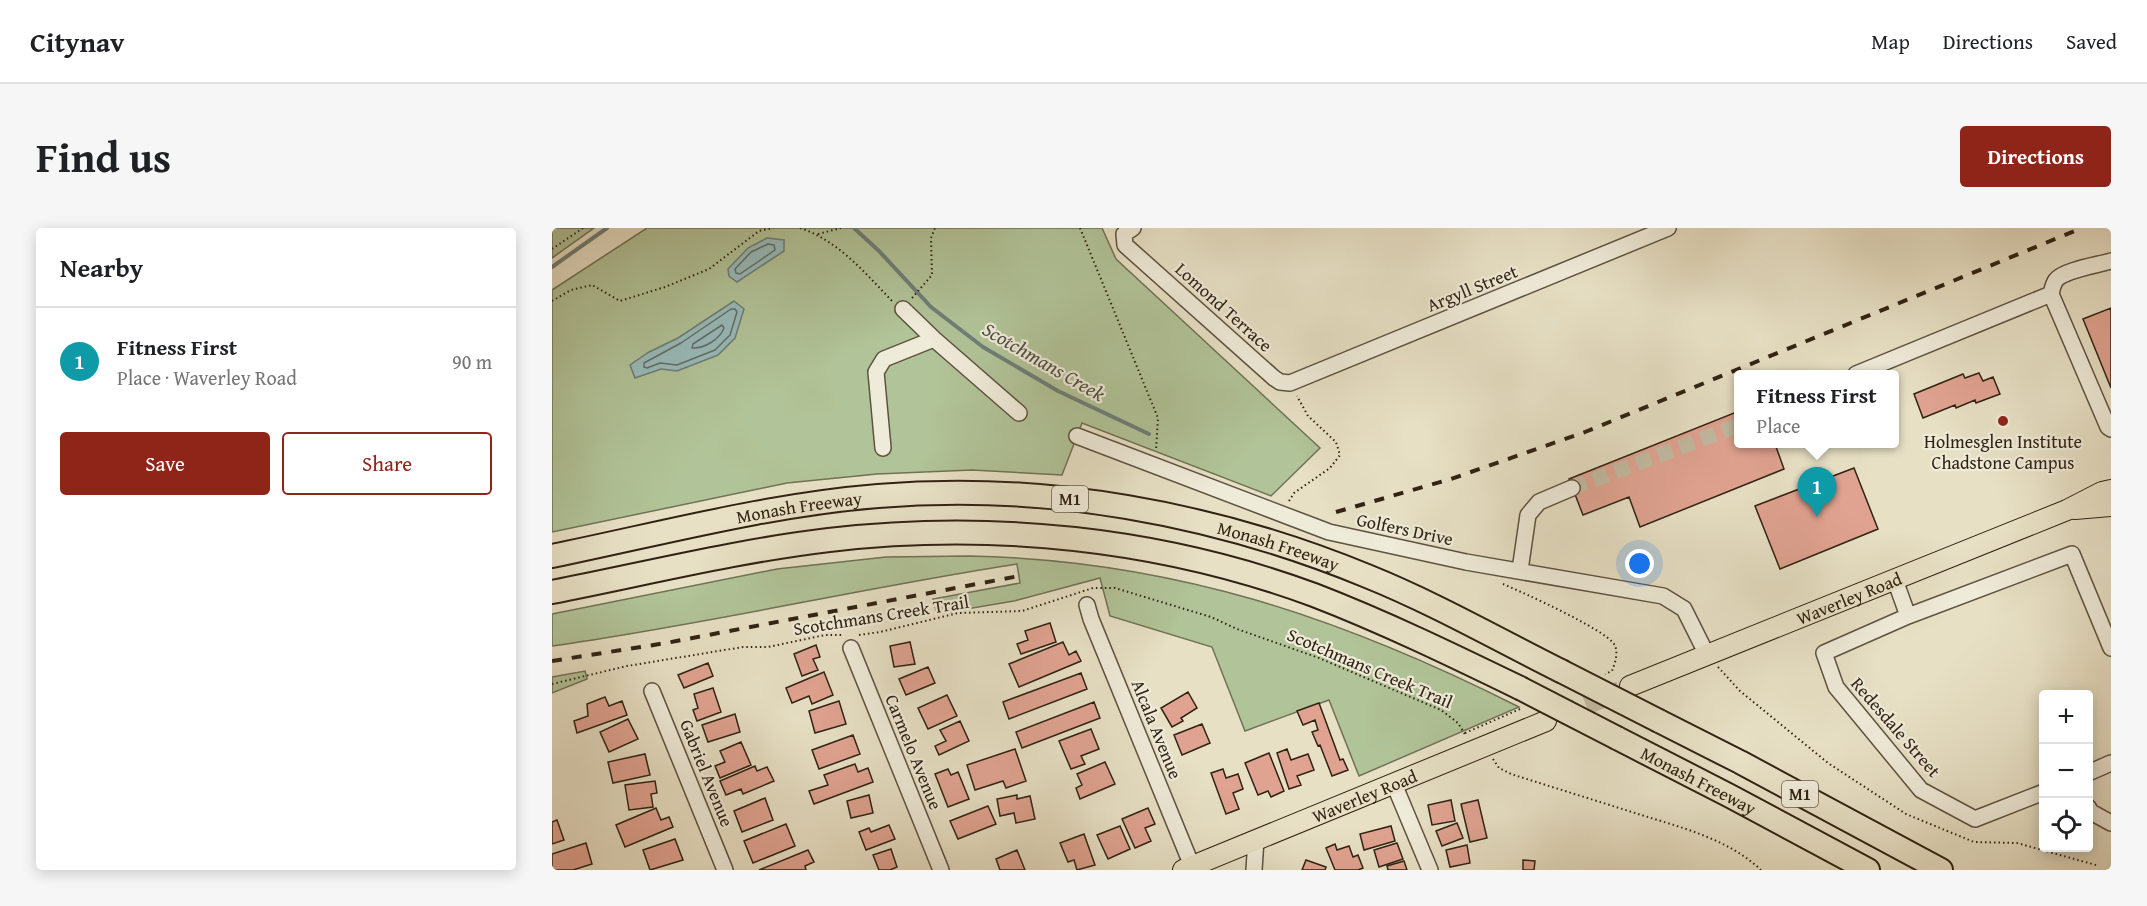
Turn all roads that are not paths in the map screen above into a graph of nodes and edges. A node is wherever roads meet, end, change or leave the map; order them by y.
1 (1133, 228) edge
2 (1668, 228) edge
3 (2111, 261) edge
4 (2051, 294) junction
5 (905, 306) road end
6 (934, 339) junction
7 (1868, 370) edge
8 (1290, 383) joint
9 (1019, 412) dead end
10 (2111, 429) edge
11 (1077, 436) dead end
12 (883, 448) dead end
13 (1572, 488) tunnel mouth
14 (2111, 490) edge
15 (2111, 506) edge
16 (2067, 510) junction
17 (552, 556) edge
18 (1520, 570) junction
19 (1895, 580) junction
20 (552, 592) edge
21 (1087, 605) dead end
22 (1908, 616) junction
23 (851, 648) dead end
24 (2111, 648) edge
25 (1707, 655) junction
26 (1630, 687) tunnel mouth
27 (652, 691) dead end
28 (1546, 721) tunnel mouth
29 (2111, 764) edge
30 (2093, 771) edge
31 (1394, 784) junction
32 (2039, 794) edge
33 (2093, 813) edge
34 (2111, 823) edge
35 (1256, 839) junction
36 (1188, 868) edge
37 (725, 870) edge
38 (941, 870) edge
39 (1254, 870) edge
40 (1430, 870) edge
41 (1868, 870) edge
42 (1941, 870) edge

1 - 8 street, Lomond Terrace
2 - 8 street, Argyll Street
3 - 4 street
4 - 7 street
4 - 10 street
5 - 6 street
6 - 9 street
6 - 12 street
11 - 18 street, Golfers Drive
13 - 18 street
14 - 16 main road, Waverley Road
15 - 16 main road, Waverley Road
16 - 19 main road, Waverley Road
17 - 42 highway, Monash Freeway / M1, bridge
18 - 25 street, Golfers Drive
19 - 22 street
19 - 25 main road, Waverley Road
20 - 41 highway, Monash Freeway / M1, bridge
21 - 36 street, Alcala Avenue
22 - 24 street
22 - 32 street, Redesdale Street
23 - 38 street, Carmelo Avenue
25 - 26 main road, Waverley Road
27 - 37 street, Gabriel Avenue
28 - 31 main road, Waverley Road
29 - 30 street
31 - 35 main road, Waverley Road
31 - 40 street
33 - 34 street
35 - 36 main road, Waverley Road
35 - 39 street

